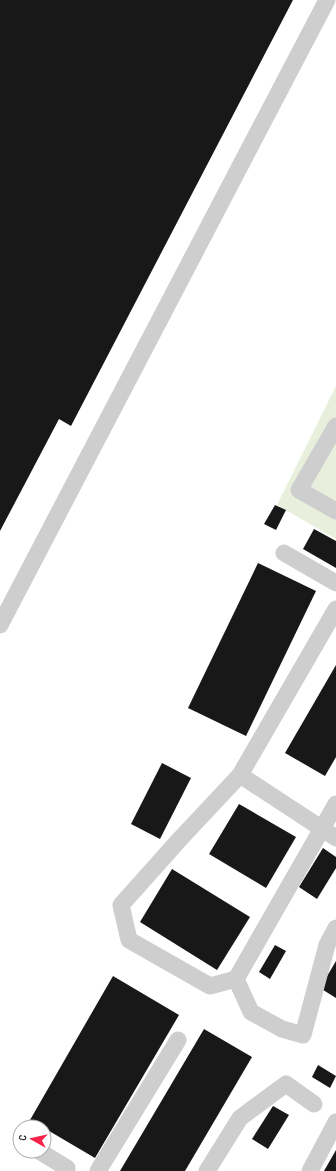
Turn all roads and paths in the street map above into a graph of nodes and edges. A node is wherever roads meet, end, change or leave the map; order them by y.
1 (327, 0) edge
2 (336, 426) edge
3 (336, 511) edge
4 (284, 553) dead end
5 (336, 583) edge
6 (336, 608) edge
7 (0, 625) edge
8 (240, 775) junction
9 (336, 804) edge
10 (322, 829) junction
11 (336, 838) edge
12 (336, 928) edge
13 (236, 979) junction
14 (178, 1040) dead end
15 (314, 1104) dead end
16 (336, 1122) edge
17 (52, 1159) edge
18 (67, 1171) edge
19 (98, 1171) edge
20 (207, 1171) edge
21 (310, 1171) edge

1 - 7 lane
2 - 3 lane
4 - 5 lane
6 - 8 lane
8 - 10 lane
8 - 13 lane
9 - 10 lane
10 - 11 lane
10 - 13 lane
12 - 13 lane
14 - 19 lane
15 - 20 lane
16 - 21 lane
17 - 18 lane

